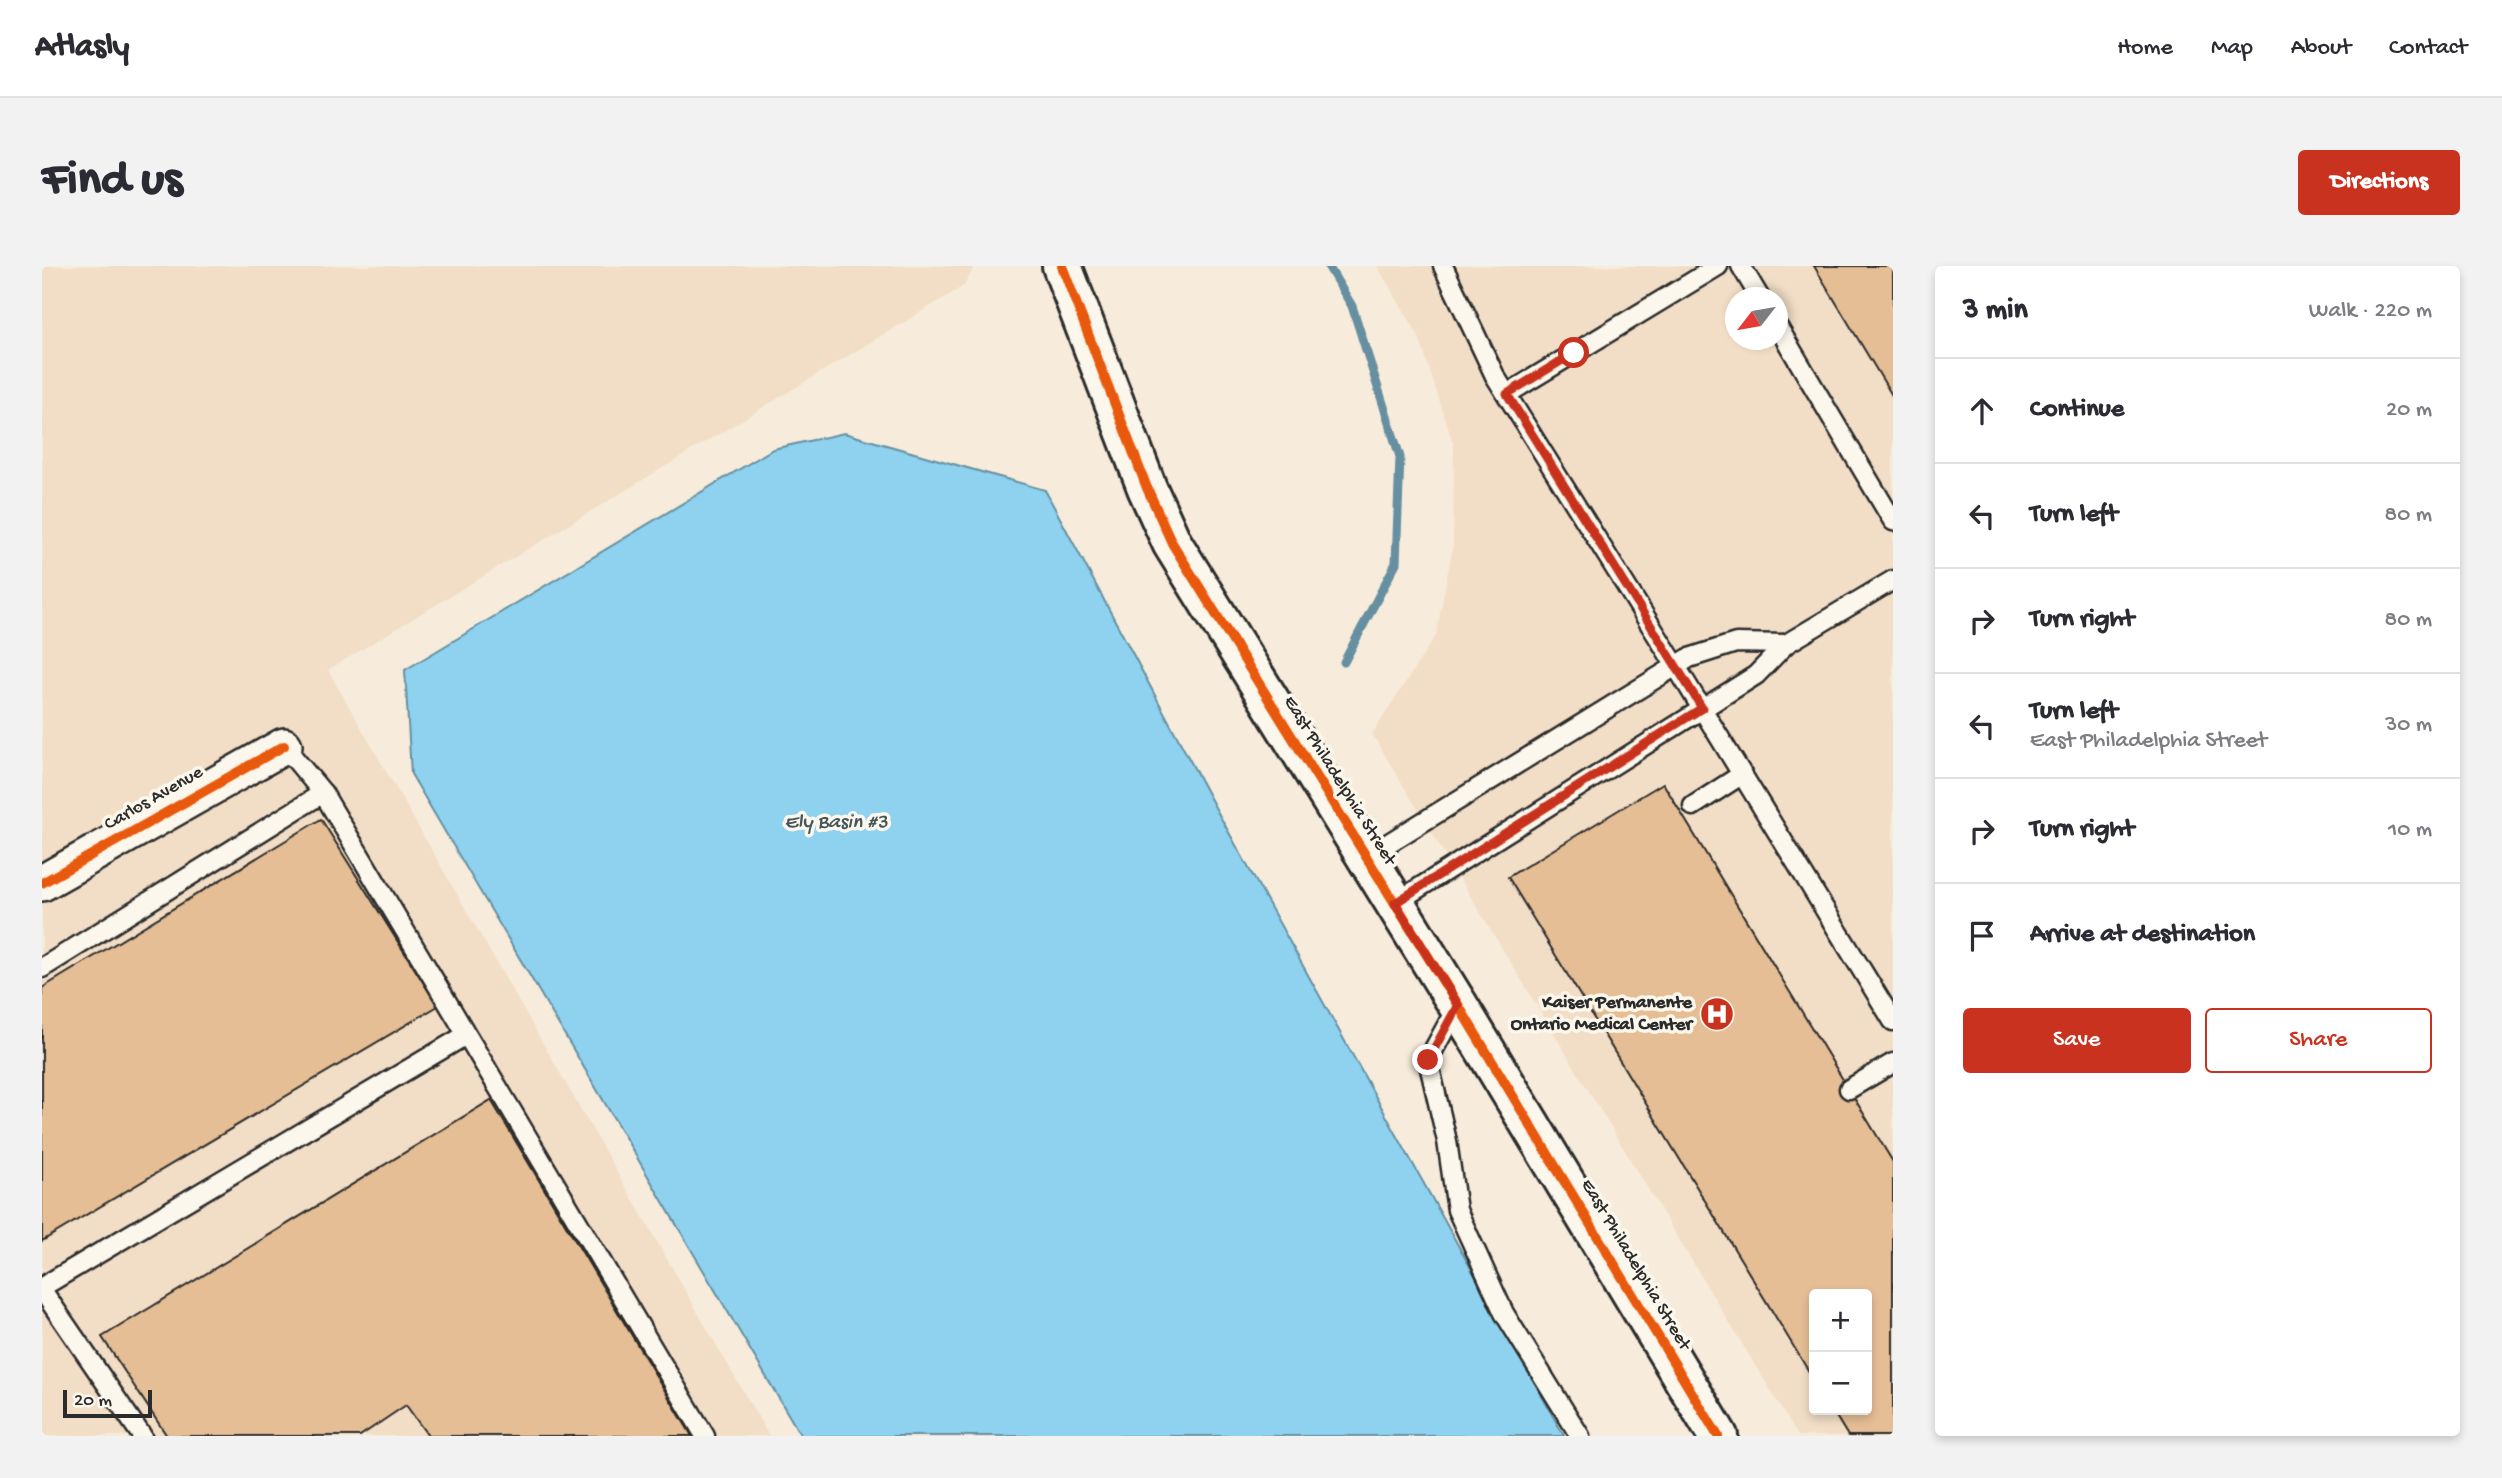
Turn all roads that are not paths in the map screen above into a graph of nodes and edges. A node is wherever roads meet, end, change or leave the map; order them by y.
1 (1062, 266) edge
2 (1443, 266) edge
3 (1718, 266) edge
4 (1741, 266) edge
5 (1753, 287) edge
6 (1788, 345) edge
7 (1507, 394) junction
8 (1893, 521) edge
9 (1893, 580) edge
10 (1786, 644) junction
11 (1676, 666) junction
12 (1702, 708) junction
13 (284, 746) joint
14 (1741, 775) junction
15 (323, 793) junction
16 (1693, 806) dead end
17 (1366, 857) junction
18 (42, 883) edge
19 (1395, 903) junction
20 (42, 968) edge
21 (1458, 1005) junction
22 (1893, 1021) edge
23 (466, 1035) junction
24 (1893, 1063) edge
25 (1849, 1089) dead end
26 (42, 1289) edge
27 (142, 1436) edge
28 (705, 1436) edge
29 (1580, 1436) edge
30 (1718, 1436) edge

1 - 17 street, East Philadelphia Street
2 - 7 lane
3 - 7 lane
4 - 5 lane
6 - 8 lane
7 - 11 lane
9 - 10 lane
10 - 11 lane
10 - 12 lane
11 - 12 lane
11 - 17 lane
12 - 14 lane
12 - 19 lane
13 - 15 lane
13 - 18 street, Carlos Avenue
14 - 16 lane
14 - 22 lane
15 - 20 lane
15 - 23 lane
17 - 19 street, East Philadelphia Street
19 - 21 street, East Philadelphia Street
21 - 29 lane
21 - 30 street, East Philadelphia Street
23 - 26 lane
23 - 28 lane
24 - 25 lane
26 - 27 lane

